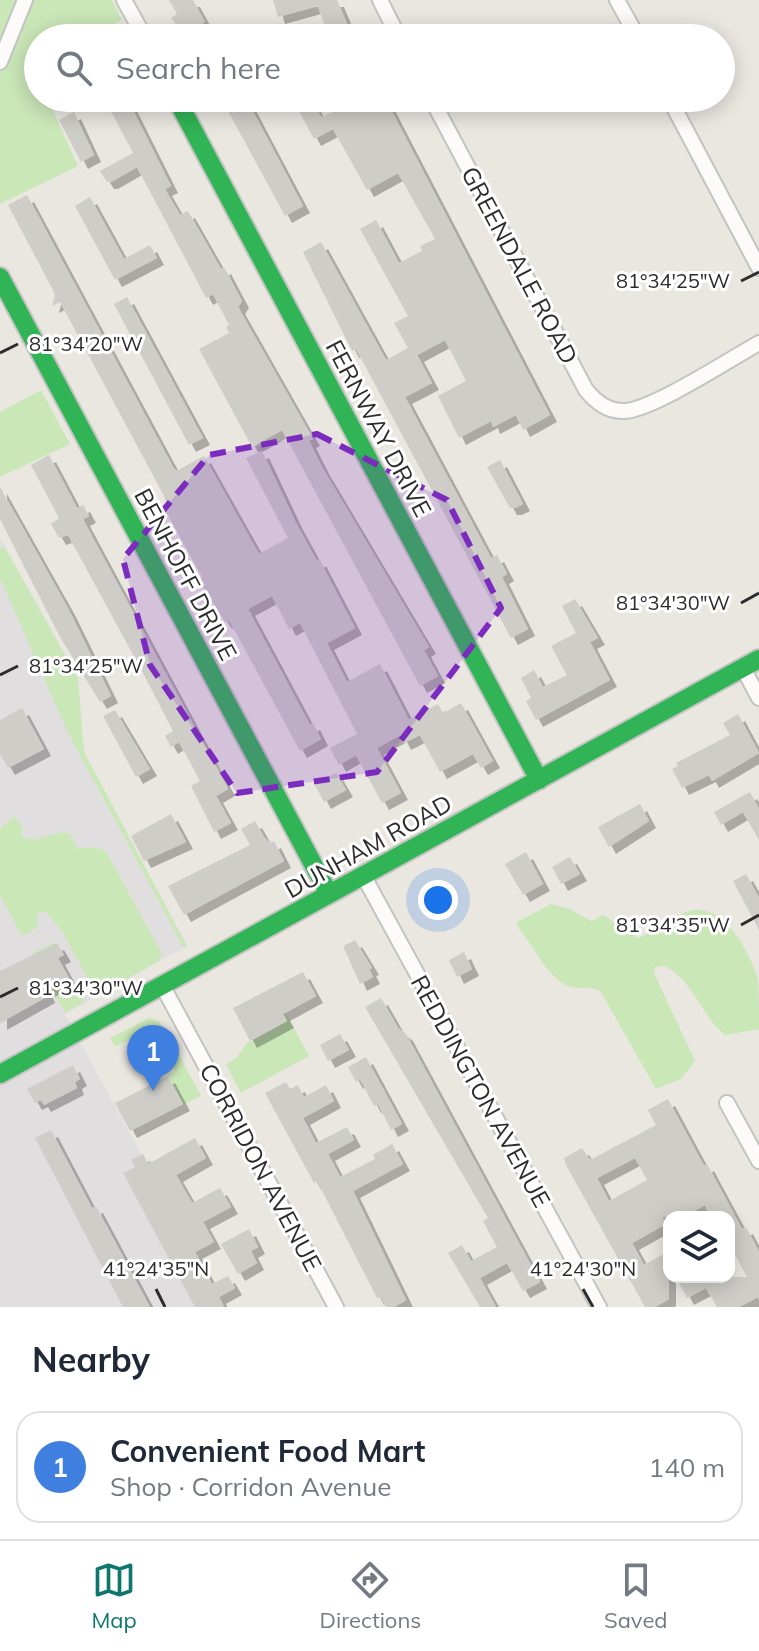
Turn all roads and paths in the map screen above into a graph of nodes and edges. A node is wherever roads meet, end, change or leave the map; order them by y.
1 (25, 0) edge
2 (124, 0) edge
3 (380, 0) edge
4 (617, 0) edge
5 (137, 24) edge
6 (392, 24) edge
7 (630, 24) edge
8 (0, 62) edge
9 (183, 112) edge
10 (438, 112) edge
11 (676, 112) edge
12 (759, 268) edge
13 (0, 277) edge
14 (759, 343) edge
15 (751, 664) edge
16 (759, 698) edge
17 (539, 780) junction
18 (363, 875) junction
19 (329, 894) junction
20 (162, 985) junction
21 (0, 1074) edge
22 (727, 1103) dead end
23 (759, 1161) edge
24 (336, 1307) edge
25 (599, 1307) edge

1 - 8 street
2 - 5 street
3 - 6 street
4 - 7 street
9 - 17 street, FERNWAY DRIVE
10 - 14 street, GREENDALE ROAD
11 - 12 street
13 - 19 street, BENHOFF DRIVE
15 - 16 street
15 - 17 street, DUNHAM ROAD
17 - 18 street, DUNHAM ROAD
18 - 19 street, DUNHAM ROAD
18 - 25 street, REDDINGTON AVENUE
19 - 20 street, DUNHAM ROAD
20 - 21 street, DUNHAM ROAD
20 - 24 street, CORRIDON AVENUE
22 - 23 street

